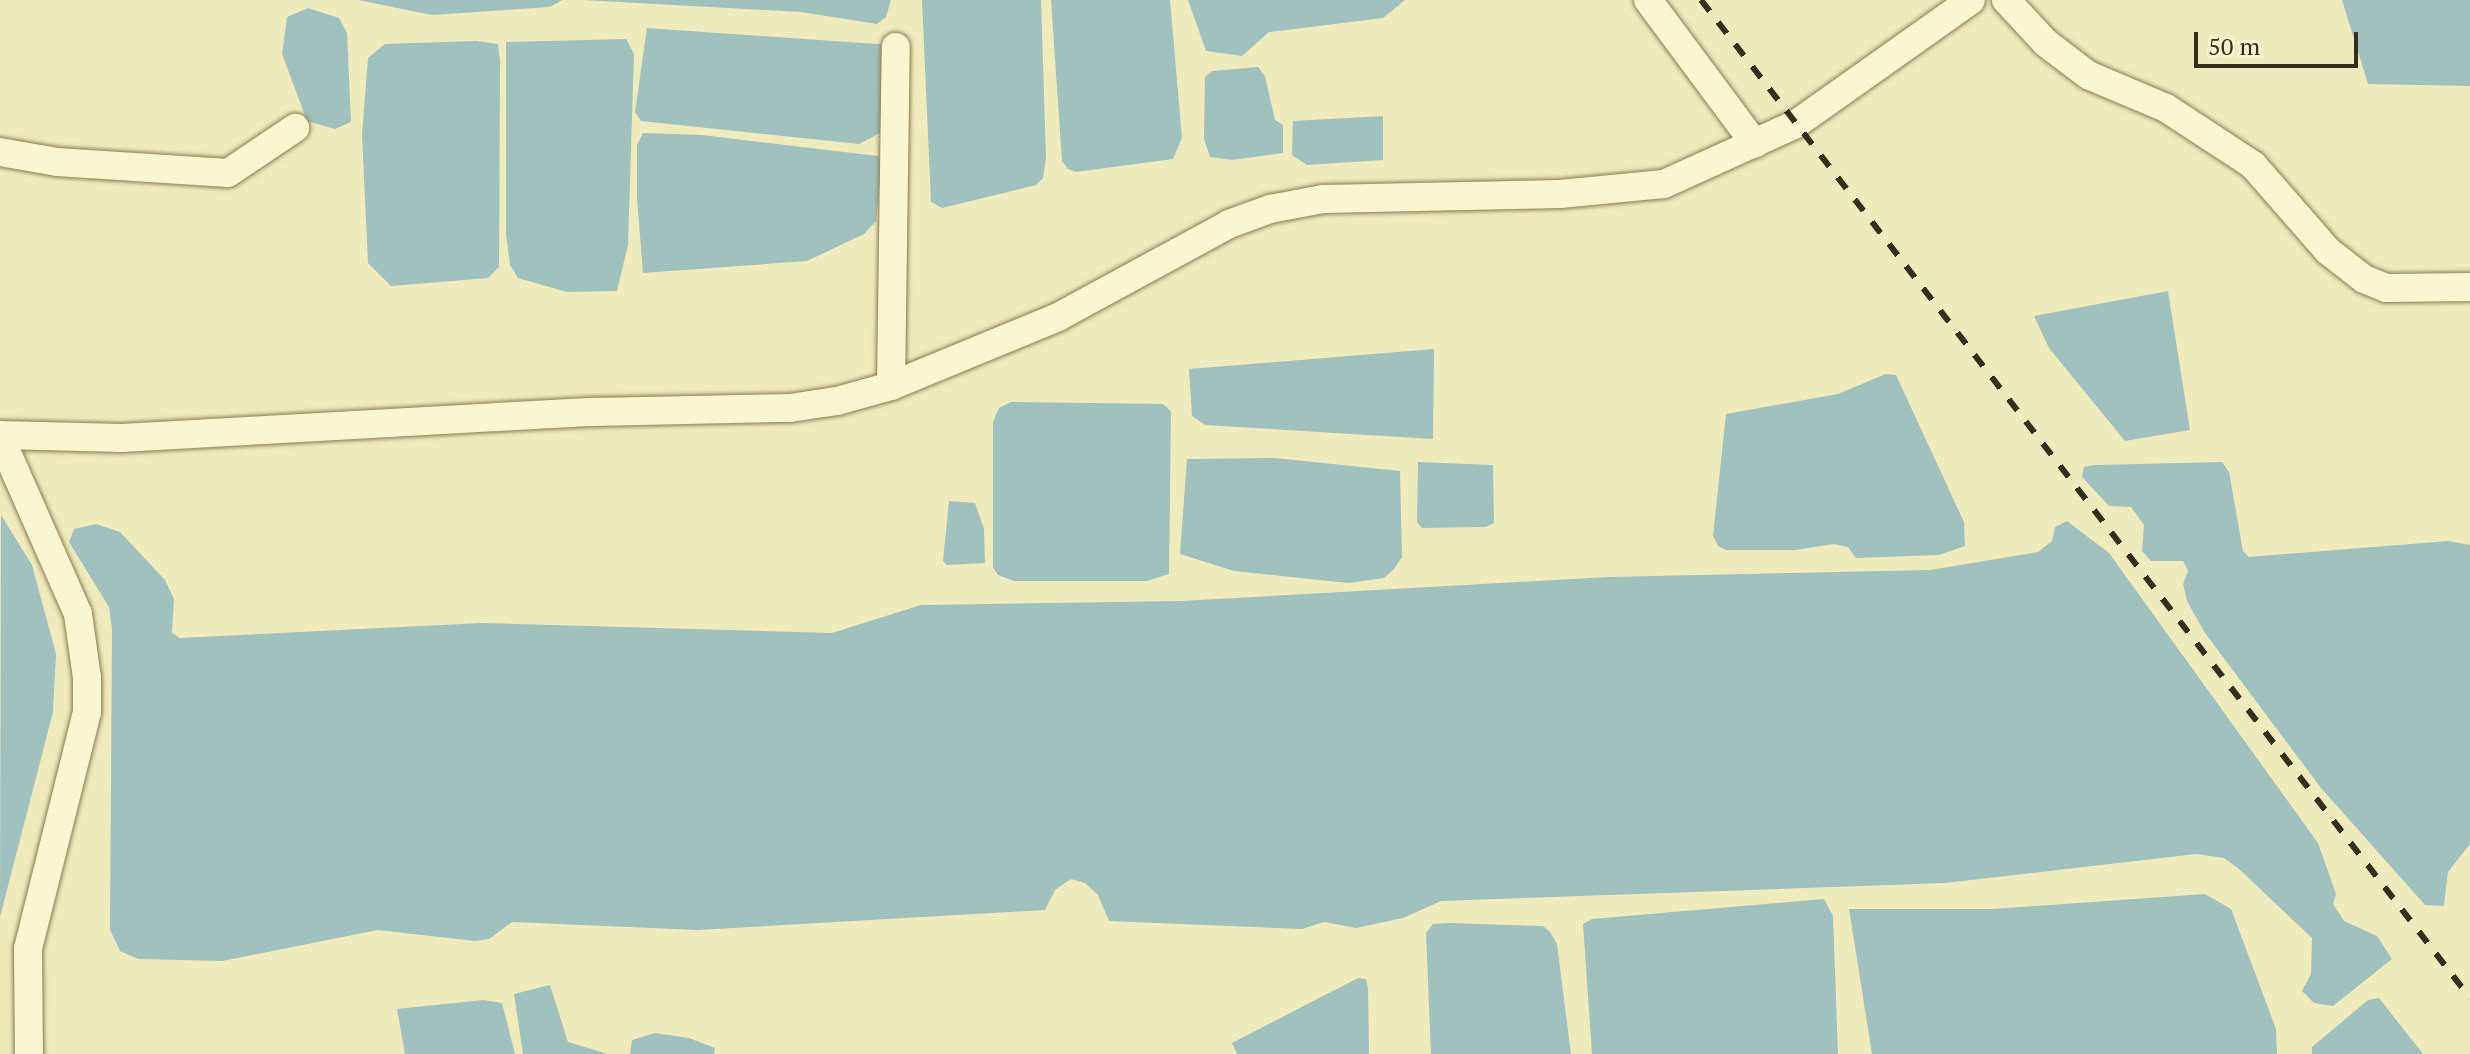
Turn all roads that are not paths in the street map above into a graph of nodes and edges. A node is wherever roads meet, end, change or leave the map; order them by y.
1 (1648, 0) edge
2 (1971, 0) edge
3 (2006, 0) edge
4 (896, 47) dead end
5 (295, 128) dead end
6 (1755, 144) junction
7 (0, 152) edge
8 (2470, 287) edge
9 (891, 386) junction
10 (0, 436) edge
11 (29, 1054) edge

1 - 6 street
2 - 6 street
3 - 8 street
4 - 9 street
5 - 7 street
6 - 9 street
9 - 10 street
10 - 11 street

